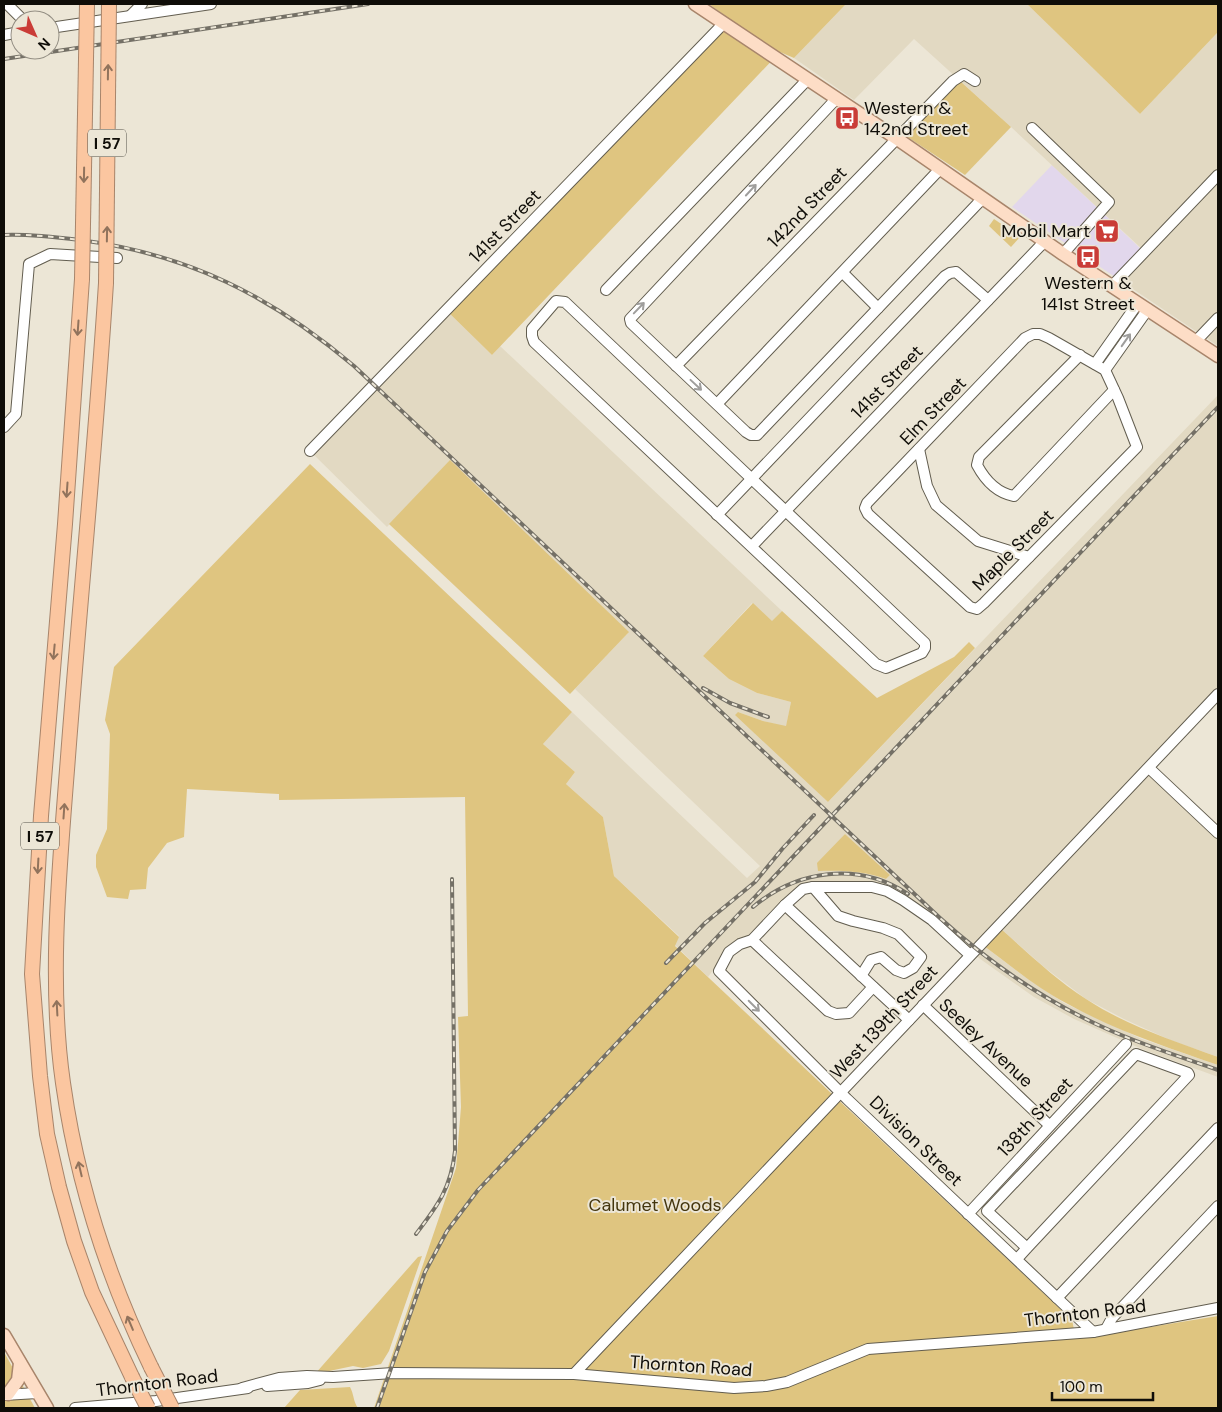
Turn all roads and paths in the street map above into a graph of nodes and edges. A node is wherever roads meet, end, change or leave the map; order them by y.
1 (87, 4) edge
2 (109, 4) edge
3 (142, 4) edge
4 (211, 4) edge
5 (695, 4) edge
6 (131, 15) junction
7 (724, 23) junction
8 (60, 26) edge
9 (808, 80) junction
10 (975, 81) dead end
11 (836, 98) junction
12 (1032, 128) dead end
13 (896, 138) junction
14 (940, 169) junction
15 (1218, 175) edge
16 (983, 198) junction
17 (1045, 241) junction
18 (1063, 254) junction
19 (117, 258) dead end
20 (843, 273) junction
21 (1112, 286) junction
22 (606, 290) dead end
23 (988, 300) junction
24 (1143, 306) junction
25 (878, 308) junction
26 (1218, 318) edge
27 (1196, 341) junction
28 (1080, 355) junction
29 (1218, 356) edge
30 (1096, 364) junction
31 (676, 366) junction
32 (1105, 370) junction
33 (1114, 390) junction
34 (716, 404) junction
35 (4, 427) edge
36 (919, 449) junction
37 (310, 451) dead end
38 (752, 479) junction
39 (865, 508) joint
40 (786, 512) junction
41 (717, 515) junction
42 (752, 546) junction
43 (1029, 557) junction
44 (1218, 694) edge
45 (1149, 768) junction
46 (1218, 834) edge
47 (813, 887) junction
48 (785, 905) junction
49 (752, 940) junction
50 (970, 955) junction
51 (861, 976) junction
52 (873, 987) junction
53 (923, 1005) junction
54 (909, 1020) junction
55 (1126, 1044) dead end
56 (840, 1092) junction
57 (1049, 1125) junction
58 (1218, 1128) edge
59 (1218, 1206) edge
60 (968, 1214) junction
61 (1027, 1248) junction
62 (1017, 1260) junction
63 (1057, 1298) junction
64 (1218, 1308) edge
65 (1106, 1329) junction
66 (1093, 1332) junction
67 (4, 1335) edge
68 (20, 1363) junction
69 (574, 1374) junction
70 (37, 1392) junction
71 (6, 1395) edge
72 (46, 1408) edge
73 (75, 1408) edge
74 (148, 1408) edge
75 (172, 1408) edge

1 -> 74 highway, I 57, bridge
75 -> 2 highway, I 57, bridge
3 - 6 street
4 - 6 street
5 - 7 main road
6 - 8 street
7 - 9 main road
7 - 37 street, 141st Street
9 - 11 main road
9 - 22 street
10 - 13 street, 142nd Street
11 - 13 main road
31 -> 11 street
12 - 18 street
13 - 14 main road
13 - 31 street, 142nd Street
14 - 16 main road
14 - 20 street
15 - 21 street
16 - 17 main road
16 - 25 street
17 - 18 main road
17 - 23 street, 141st Street
18 - 21 main road
19 - 35 street
20 - 25 street
20 - 34 street
21 - 24 main road
23 - 38 street
23 - 40 street, 141st Street
24 - 27 main road
24 - 30 street
32 -> 24 street
25 - 34 street
26 - 27 street
27 - 29 main road
28 - 30 street
28 - 33 street
28 - 36 street, Elm Street
30 - 32 street
31 -> 34 street
32 - 33 street
33 - 43 street, Maple Street
36 - 39 street, Elm Street
36 - 43 street
38 - 40 street
38 - 41 street
38 - 41 street
39 - 43 street, Maple Street
40 - 42 street, 141st Street
40 - 42 street
41 - 42 street
44 - 45 street, West 139th Street
45 - 46 street
45 - 50 street, West 139th Street
47 - 48 street
47 - 50 street
47 - 51 street
48 - 49 street
48 - 51 street
49 - 52 street
49 -> 56 street, Division Street
50 - 53 street, West 139th Street
51 - 52 street
52 - 54 street
53 - 54 street, West 139th Street
53 - 57 street, Seeley Avenue
54 - 56 street, West 139th Street
55 - 57 street, 138th Street
56 - 60 street, Division Street
56 - 69 street, West 139th Street
57 - 60 street, 138th Street
58 - 63 street
59 - 65 street
60 - 62 street, Division Street
61 - 61 street
61 - 62 street
62 - 63 street, Division Street
63 - 66 street, Division Street
64 - 65 street, Thornton Road
65 - 66 street, Thornton Road
66 - 69 street, Thornton Road
67 - 68 main road
68 - 70 main road
68 - 71 main road
69 - 73 street, Thornton Road
70 - 71 street
70 - 72 main road

